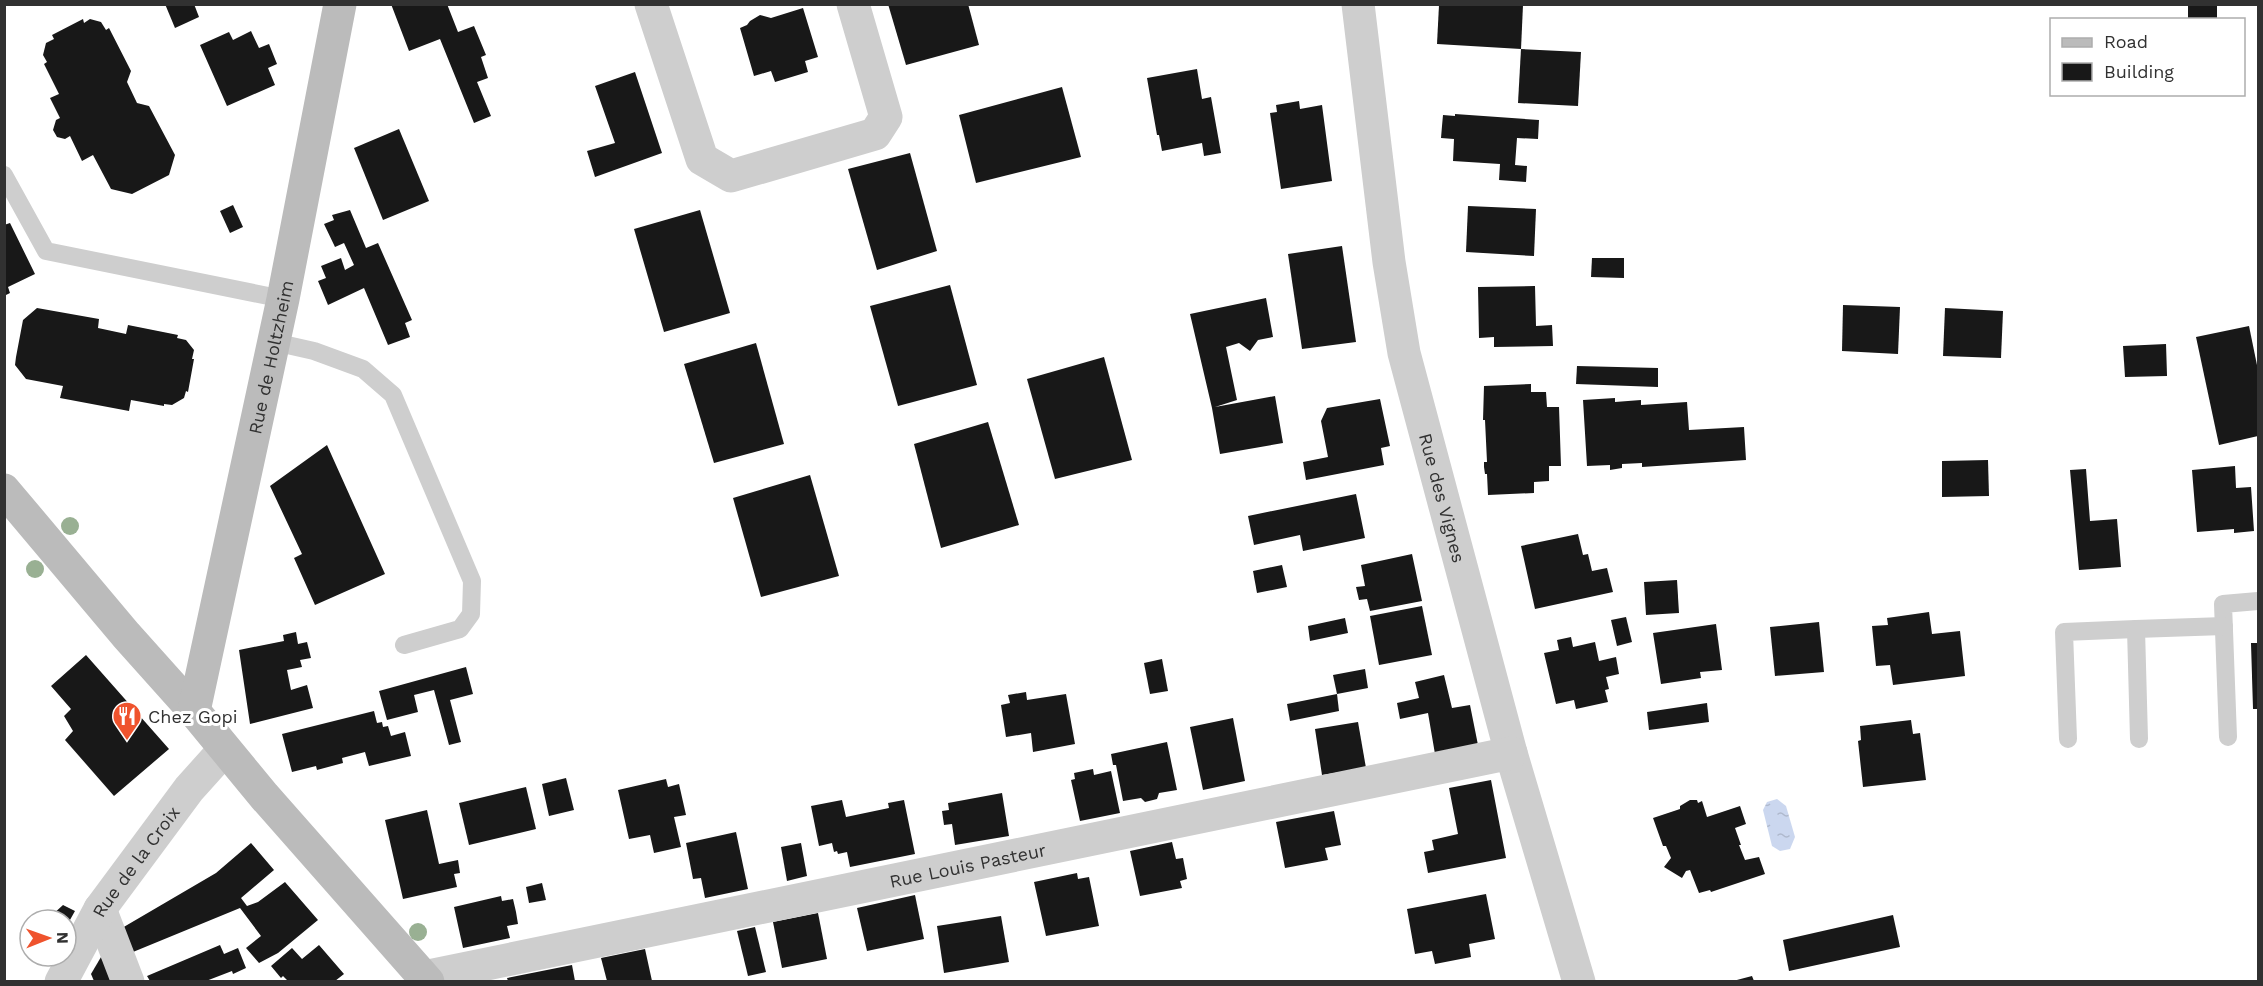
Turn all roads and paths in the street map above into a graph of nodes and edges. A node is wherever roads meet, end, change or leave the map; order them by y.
1 (340, 4) edge
2 (651, 4) edge
3 (853, 4) edge
4 (1358, 4) edge
5 (4, 175) edge
6 (283, 299) junction
7 (274, 342) junction
8 (4, 490) edge
9 (2259, 601) edge
10 (2224, 626) junction
11 (2136, 630) junction
12 (404, 645) dead end
13 (194, 711) junction
14 (2228, 737) dead end
15 (2068, 739) dead end
16 (2139, 739) dead end
17 (224, 750) junction
18 (1510, 753) junction
19 (100, 909) junction
20 (426, 979) edge
21 (61, 981) edge
22 (128, 981) edge
23 (1580, 981) edge

1 - 6 main road, Rue de Holtzheim
2 - 3 street
4 - 18 street, Rue des Vignes
5 - 6 lane
6 - 7 main road, Rue de Holtzheim
7 - 12 lane
7 - 13 main road, Rue de Holtzheim
8 - 13 main road
9 - 10 lane
10 - 11 lane
10 - 14 lane
11 - 15 lane
11 - 16 lane
13 - 17 main road
17 - 19 street, Rue de la Croix
17 - 20 main road
18 - 20 street, Rue Louis Pasteur
18 - 23 street, Rue des Vignes
19 - 21 street, Rue de la Croix
19 - 22 street

